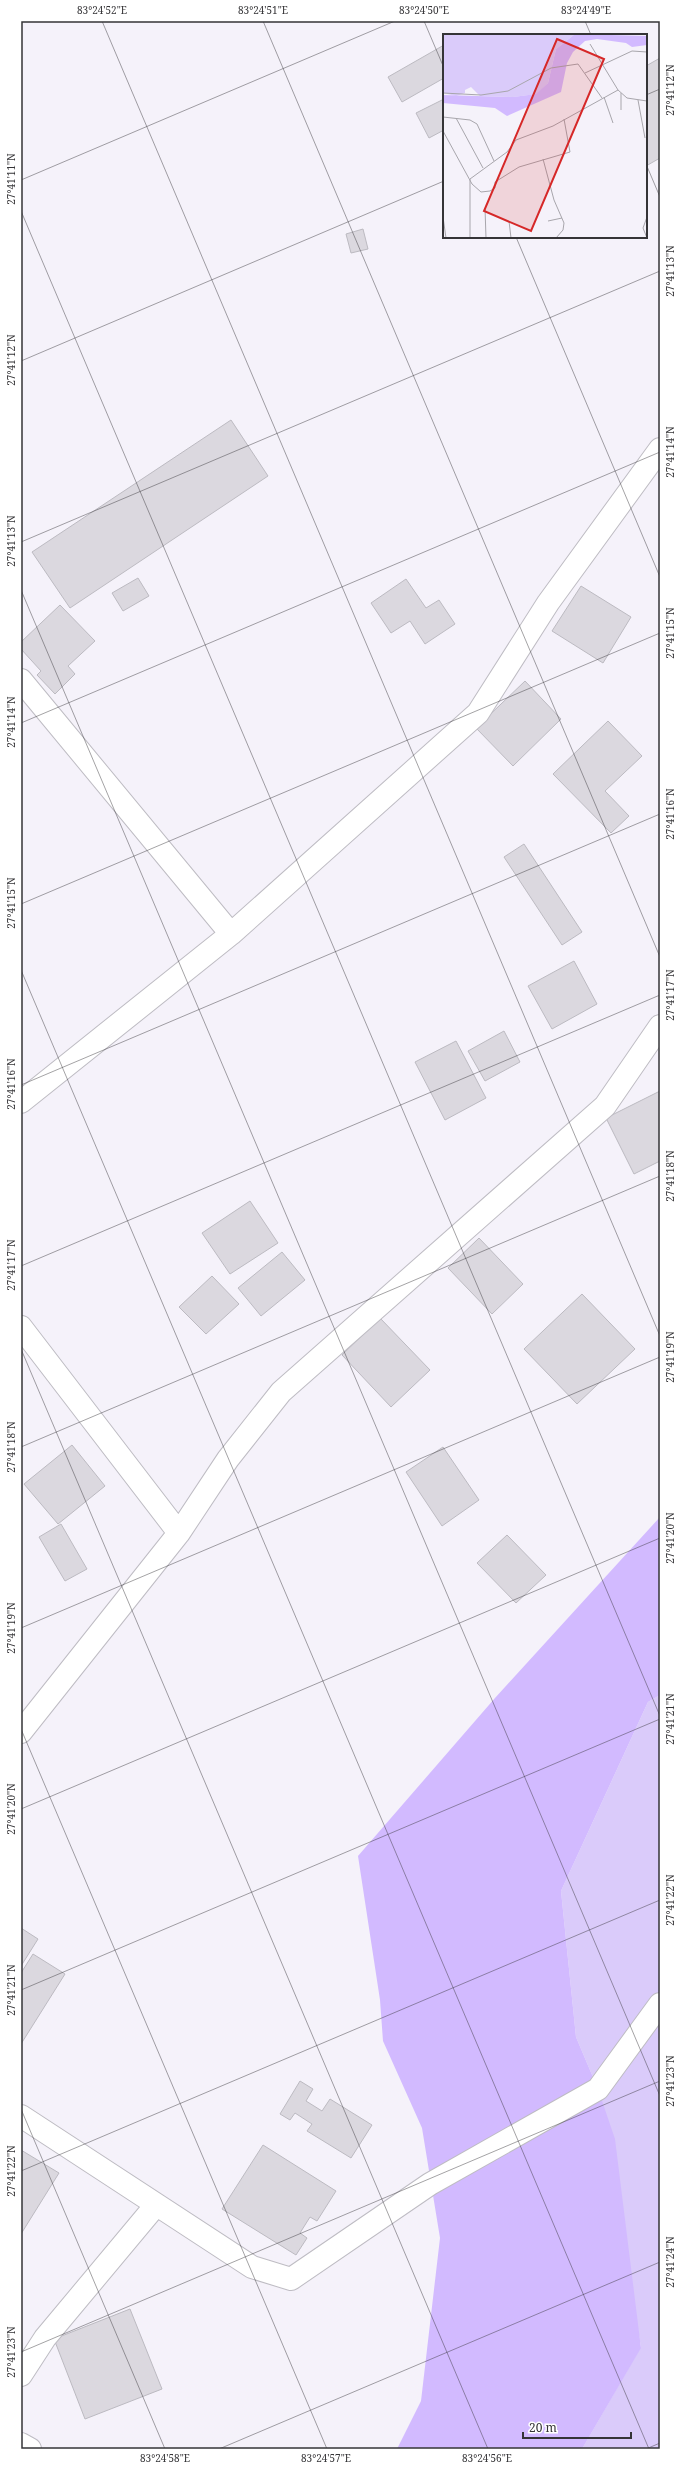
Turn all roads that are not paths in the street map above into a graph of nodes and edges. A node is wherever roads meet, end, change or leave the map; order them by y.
1 (660, 449) edge
2 (21, 680) edge
3 (230, 934) junction
4 (660, 1026) edge
5 (21, 1102) edge
6 (21, 1327) edge
7 (179, 1533) junction
8 (21, 1732) edge
9 (660, 2004) edge
10 (21, 2116) edge
11 (156, 2205) junction
12 (21, 2375) edge
13 (21, 2444) edge
14 (30, 2449) edge

1 - 3 street
2 - 3 street
3 - 5 street
4 - 7 street
6 - 7 street
7 - 8 street
9 - 11 street
10 - 11 street
11 - 12 street
13 - 14 street

